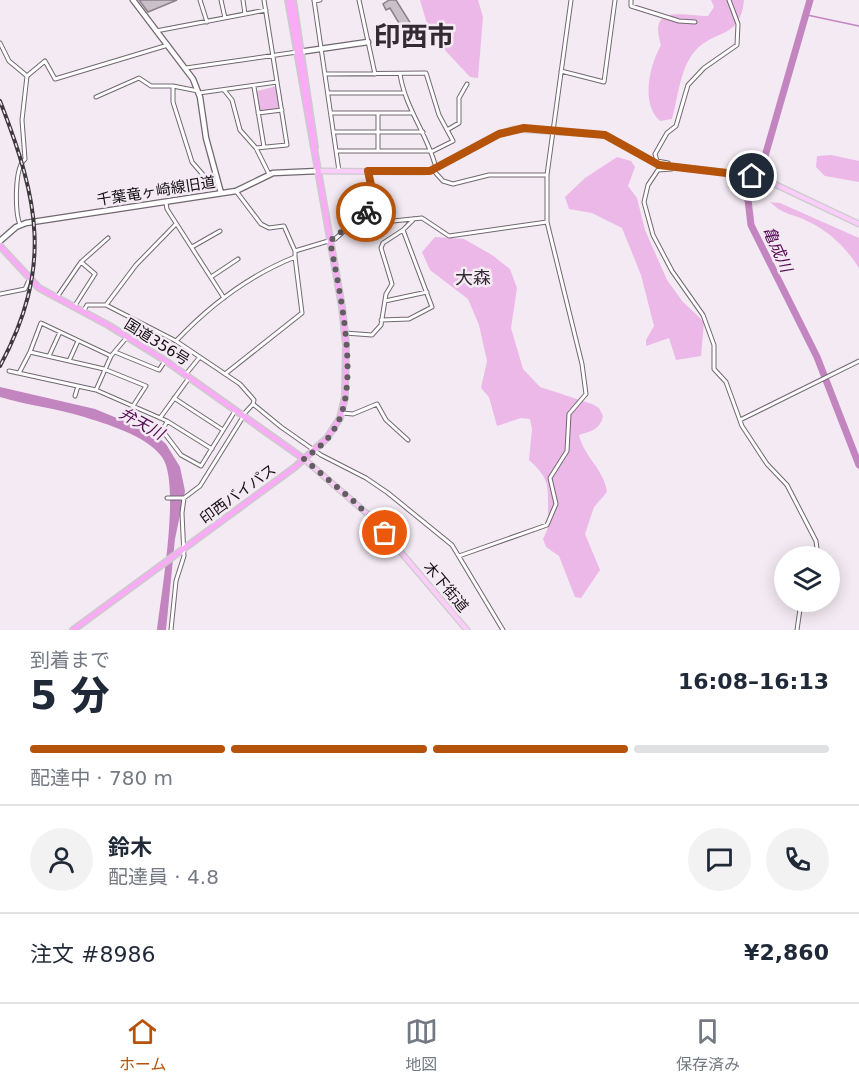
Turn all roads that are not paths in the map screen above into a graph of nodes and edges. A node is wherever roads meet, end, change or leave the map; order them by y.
1 (133, 0) edge
2 (200, 0) edge
3 (221, 0) edge
4 (243, 0) edge
5 (264, 0) edge
6 (288, 0) edge
7 (293, 0) edge
8 (320, 0) edge
9 (359, 0) edge
10 (571, 0) edge
11 (615, 0) edge
12 (631, 0) edge
13 (729, 0) edge
14 (314, 1) edge
15 (266, 10) junction
16 (245, 14) junction
17 (225, 18) junction
18 (207, 22) junction
19 (695, 22) dead end
20 (156, 31) junction
21 (368, 42) junction
22 (0, 44) edge
23 (168, 45) junction
24 (321, 49) junction
25 (299, 52) junction
26 (273, 56) junction
27 (186, 68) junction
28 (561, 71) junction
29 (326, 74) junction
30 (375, 74) junction
31 (400, 74) junction
32 (27, 76) junction
33 (277, 82) junction
34 (467, 84) dead end
35 (173, 86) junction
36 (254, 86) junction
37 (224, 90) junction
38 (198, 92) junction
39 (329, 93) junction
40 (403, 93) junction
41 (96, 97) dead end
42 (282, 110) junction
43 (378, 112) junction
44 (258, 113) junction
45 (332, 113) junction
46 (412, 113) junction
47 (447, 130) junction
48 (553, 130) junction
49 (335, 132) junction
50 (378, 132) junction
51 (423, 132) junction
52 (264, 147) junction
53 (256, 148) junction
54 (338, 151) junction
55 (378, 151) junction
56 (433, 151) junction
57 (669, 166) junction
58 (435, 169) junction
59 (318, 171) junction
60 (339, 171) junction
61 (368, 171) junction
62 (269, 174) junction
63 (547, 175) junction
64 (211, 184) dead end
65 (236, 190) junction
66 (221, 193) junction
67 (165, 201) junction
68 (375, 204) junction
69 (414, 218) junction
70 (547, 222) junction
71 (176, 224) junction
72 (859, 224) edge
73 (20, 225) junction
74 (403, 230) junction
75 (220, 231) dead end
76 (108, 238) dead end
77 (0, 241) edge
78 (330, 241) junction
79 (0, 246) edge
80 (192, 247) junction
81 (295, 251) junction
82 (295, 257) junction
83 (238, 260) dead end
84 (81, 262) junction
85 (211, 278) junction
86 (29, 279) junction
87 (427, 292) junction
88 (0, 294) edge
89 (56, 298) junction
90 (224, 298) junction
91 (384, 301) junction
92 (106, 305) junction
93 (74, 307) junction
94 (83, 312) junction
95 (381, 320) junction
96 (60, 332) junction
97 (345, 333) junction
98 (127, 337) junction
99 (78, 341) junction
100 (176, 341) junction
101 (30, 352) junction
102 (115, 352) junction
103 (49, 356) junction
104 (111, 356) junction
105 (199, 358) junction
106 (69, 361) junction
107 (166, 361) junction
108 (859, 361) edge
109 (104, 369) junction
110 (9, 371) dead end
111 (18, 374) junction
112 (225, 374) junction
113 (188, 375) junction
114 (78, 386) junction
115 (96, 390) junction
116 (75, 396) dead end
117 (174, 398) junction
118 (253, 404) junction
119 (133, 406) junction
120 (236, 410) junction
121 (342, 413) junction
122 (244, 415) junction
123 (160, 418) junction
124 (740, 420) junction
125 (168, 421) junction
126 (223, 430) junction
127 (408, 440) dead end
128 (212, 449) junction
129 (315, 451) junction
130 (304, 459) junction
131 (167, 498) dead end
132 (184, 498) junction
133 (817, 546) edge
134 (181, 551) junction
135 (459, 556) junction
136 (800, 612) edge
137 (73, 630) edge
138 (171, 630) edge
139 (466, 630) edge
140 (503, 630) edge
141 (797, 630) edge

1 - 20 street
2 - 18 street
3 - 17 street
4 - 16 street
5 - 15 street
6 - 25 highway, 印西バイパス
7 - 25 highway, 印西バイパス
8 - 14 street
9 - 21 street
10 - 28 street
11 - 28 street
12 - 19 street
13 - 57 street
14 - 24 street
15 - 16 street
15 - 26 street
16 - 17 street
17 - 18 street
18 - 20 street
20 - 23 street
21 - 24 street
21 - 30 street
22 - 32 street
23 - 27 street
23 - 32 street
24 - 25 street
24 - 29 street
25 - 26 street
25 - 59 highway, 印西バイパス
26 - 27 street
26 - 33 street
27 - 38 street
28 - 48 street
29 - 30 street
29 - 39 street
30 - 31 street
31 - 40 street
31 - 47 street
32 - 73 street
33 - 36 street
33 - 42 street
34 - 47 street
35 - 38 street
35 - 41 street
35 - 64 street
36 - 37 street
36 - 44 street
37 - 38 street
37 - 53 street
38 - 66 street
39 - 40 street
39 - 45 street
40 - 46 street
42 - 44 street
42 - 52 street
43 - 45 street
43 - 46 street
43 - 50 street
44 - 52 street
45 - 49 street
46 - 51 street
47 - 56 street
48 - 57 main road
48 - 58 main road
48 - 63 street
49 - 50 street
49 - 54 street
50 - 51 street
50 - 55 street
51 - 56 street
52 - 53 street
53 - 62 street
54 - 55 street
54 - 60 street
55 - 56 street
56 - 58 street
57 - 72 main road
57 - 124 street
58 - 61 main road
58 - 63 street
59 - 60 main road
59 - 62 street, 千葉竜ヶ崎線旧道
59 - 78 highway, 印西バイパス
60 - 61 main road
61 - 68 street
62 - 65 street, 千葉竜ヶ崎線旧道
63 - 70 street
65 - 66 street, 千葉竜ヶ崎線旧道
65 - 81 street
66 - 67 street, 千葉竜ヶ崎線旧道
67 - 71 street
67 - 73 street, 千葉竜ヶ崎線旧道
68 - 69 street
68 - 78 street
69 - 70 street
69 - 74 street
70 - 135 street
71 - 80 street
71 - 92 street
73 - 77 street, 千葉竜ヶ崎線旧道
74 - 87 street
74 - 91 street
75 - 80 street
76 - 84 street
78 - 81 street
78 - 97 highway, 印西バイパス
79 - 86 highway, 国道356号
80 - 85 street
81 - 82 street
82 - 90 street
82 - 112 street
83 - 85 street
84 - 89 street
84 - 93 street
85 - 90 street
86 - 88 street
86 - 89 highway, 国道356号
87 - 91 street
87 - 95 street
89 - 93 highway, 国道356号
90 - 100 street
91 - 95 street
92 - 94 street
92 - 100 street
93 - 94 highway, 国道356号
94 - 98 highway, 国道356号
95 - 97 street
96 - 99 street
96 - 101 street
96 - 103 street
97 - 121 highway, 印西バイパス
98 - 102 street
98 - 107 highway, 国道356号
99 - 104 street
99 - 106 street
100 - 105 street
101 - 103 street
101 - 111 street
102 - 104 street
102 - 107 street
103 - 106 street
104 - 109 street
105 - 112 street
105 - 113 street
106 - 109 street
107 - 113 highway, 国道356号
108 - 124 street
109 - 115 street
109 - 119 street
110 - 111 street
111 - 114 street
112 - 118 street
113 - 117 street
113 - 120 highway, 国道356号
114 - 115 street
114 - 116 street
115 - 119 street
117 - 123 street
117 - 126 street
118 - 122 street
118 - 129 street
119 - 123 street
120 - 122 highway, 国道356号
120 - 126 street
121 - 127 street
121 - 129 highway, 印西バイパス
122 - 130 highway, 国道356号
122 - 132 street
123 - 125 street
124 - 133 street
125 - 128 street
125 - 128 street
126 - 128 street
129 - 130 highway, 印西バイパス
129 - 135 street
130 - 134 highway, 印西バイパス
130 - 139 main road, 木下街道
131 - 132 street
132 - 134 street
134 - 137 highway, 印西バイパス
134 - 138 street
135 - 140 street
136 - 141 street

